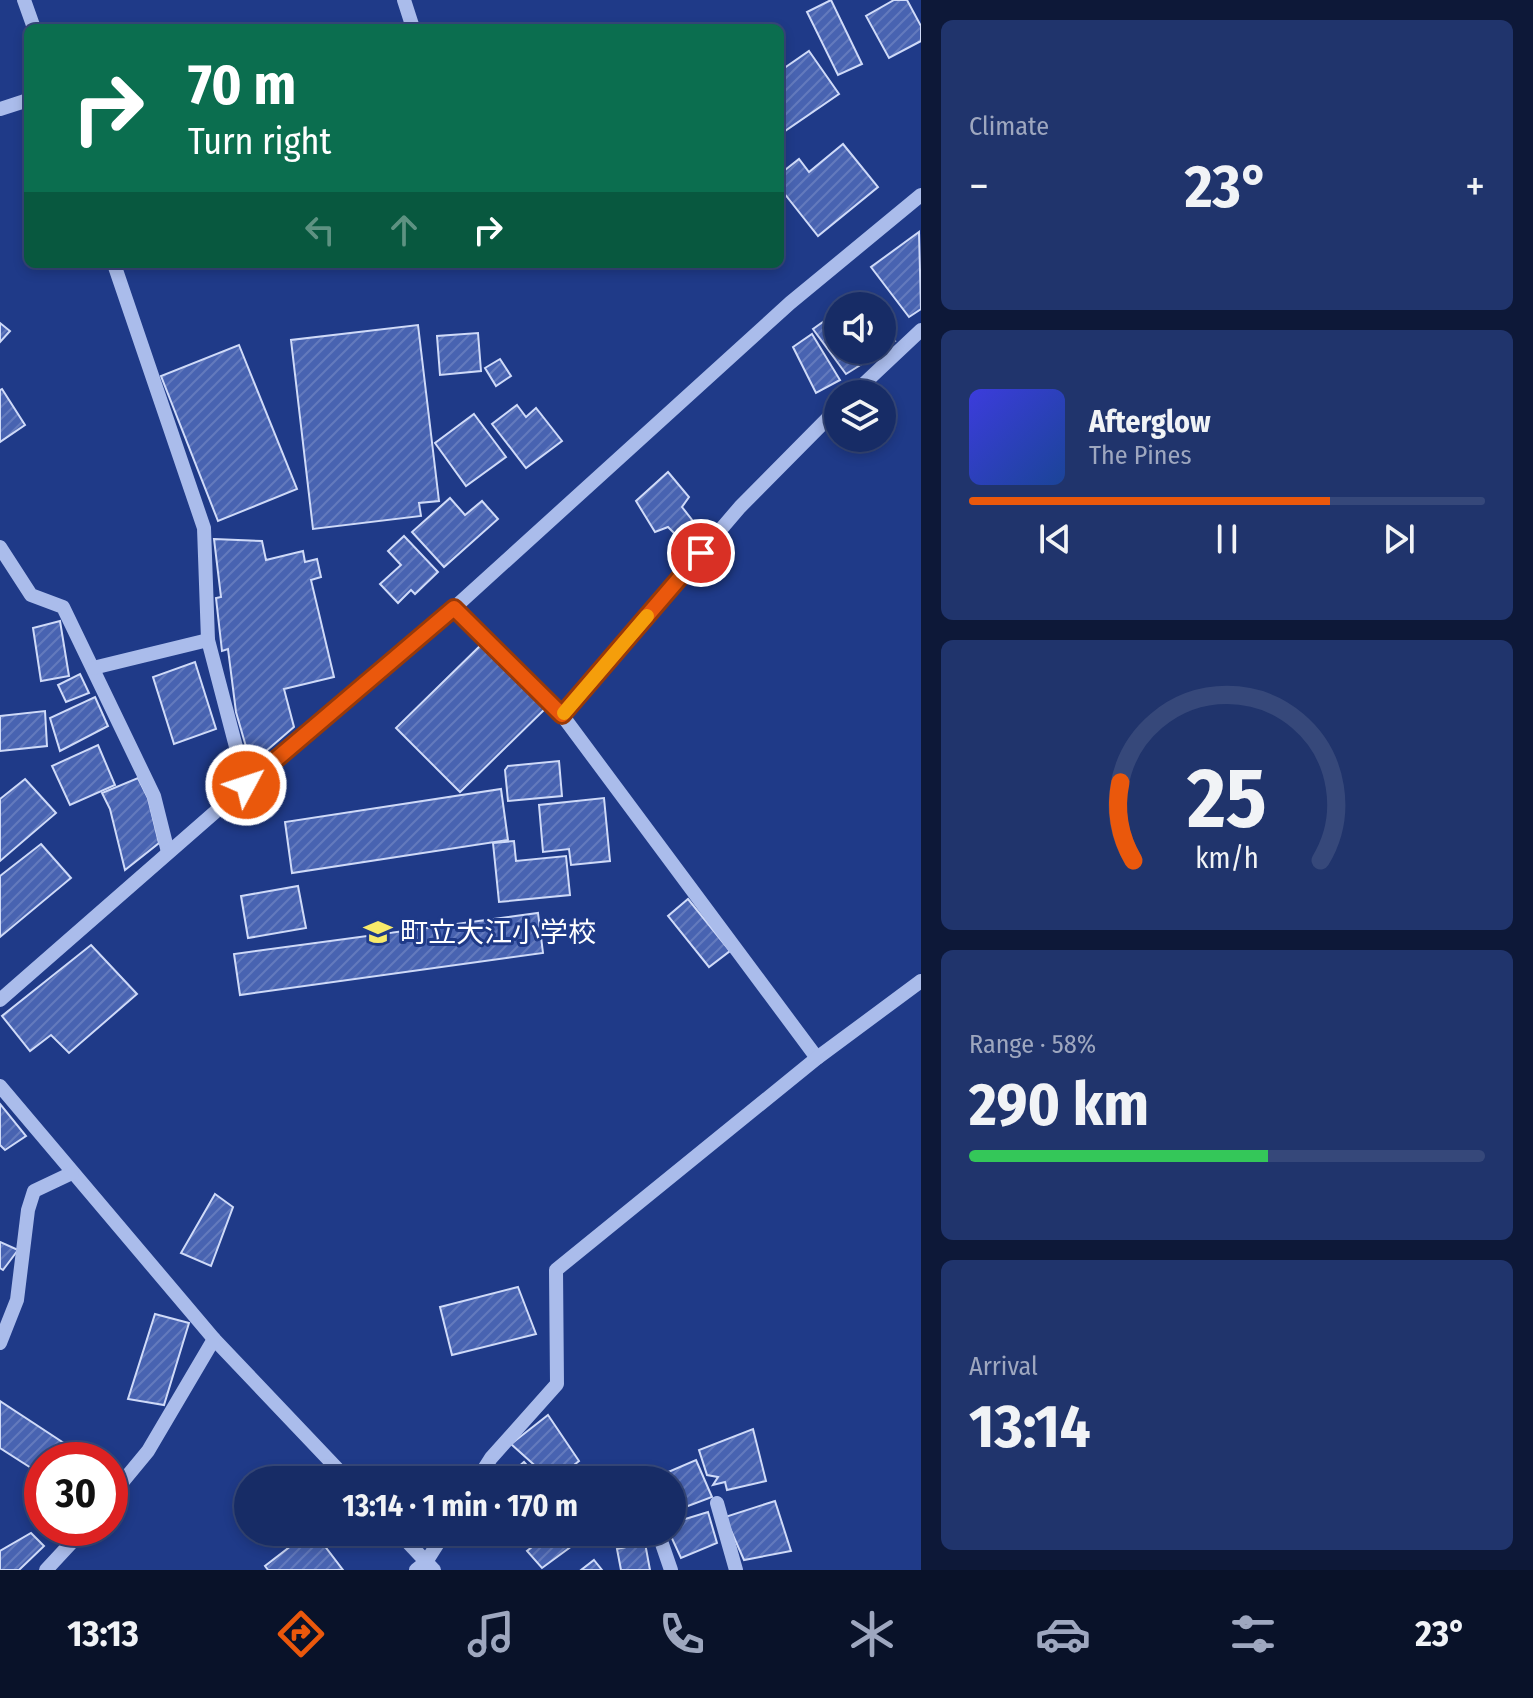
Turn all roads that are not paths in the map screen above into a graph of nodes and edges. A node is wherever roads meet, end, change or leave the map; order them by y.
1 (24, 0) edge
2 (404, 0) edge
3 (33, 24) edge
4 (412, 24) edge
5 (24, 101) edge
6 (0, 109) edge
7 (921, 195) edge
8 (115, 268) edge
9 (921, 330) edge
10 (868, 380) edge
11 (824, 422) edge
12 (0, 547) edge
13 (454, 608) junction
14 (208, 640) junction
15 (93, 668) junction
16 (562, 715) junction
17 (246, 785) junction
18 (168, 852) junction
19 (921, 981) edge
20 (0, 1000) edge
21 (817, 1058) junction
22 (0, 1086) edge
23 (72, 1173) junction
24 (214, 1339) junction
25 (0, 1343) edge
26 (335, 1466) edge
27 (486, 1466) edge
28 (128, 1475) edge
29 (717, 1503) dead end
30 (68, 1546) edge
31 (409, 1546) edge
32 (437, 1546) edge
33 (663, 1546) edge
34 (425, 1567) edge
35 (46, 1570) edge
36 (671, 1570) edge
37 (736, 1570) edge

1 - 3 street
2 - 4 street
5 - 6 street
7 - 13 street
8 - 14 street
9 - 10 street
11 - 16 street
12 - 15 street
13 - 16 street
13 - 17 street
14 - 15 street
14 - 17 street
15 - 18 street
16 - 21 street
17 - 18 street
18 - 20 street
19 - 21 street
21 - 27 street
22 - 23 street
23 - 24 street
23 - 25 street
24 - 26 street
24 - 28 street
29 - 37 street
30 - 35 street
31 - 34 street
32 - 34 street
33 - 36 street

